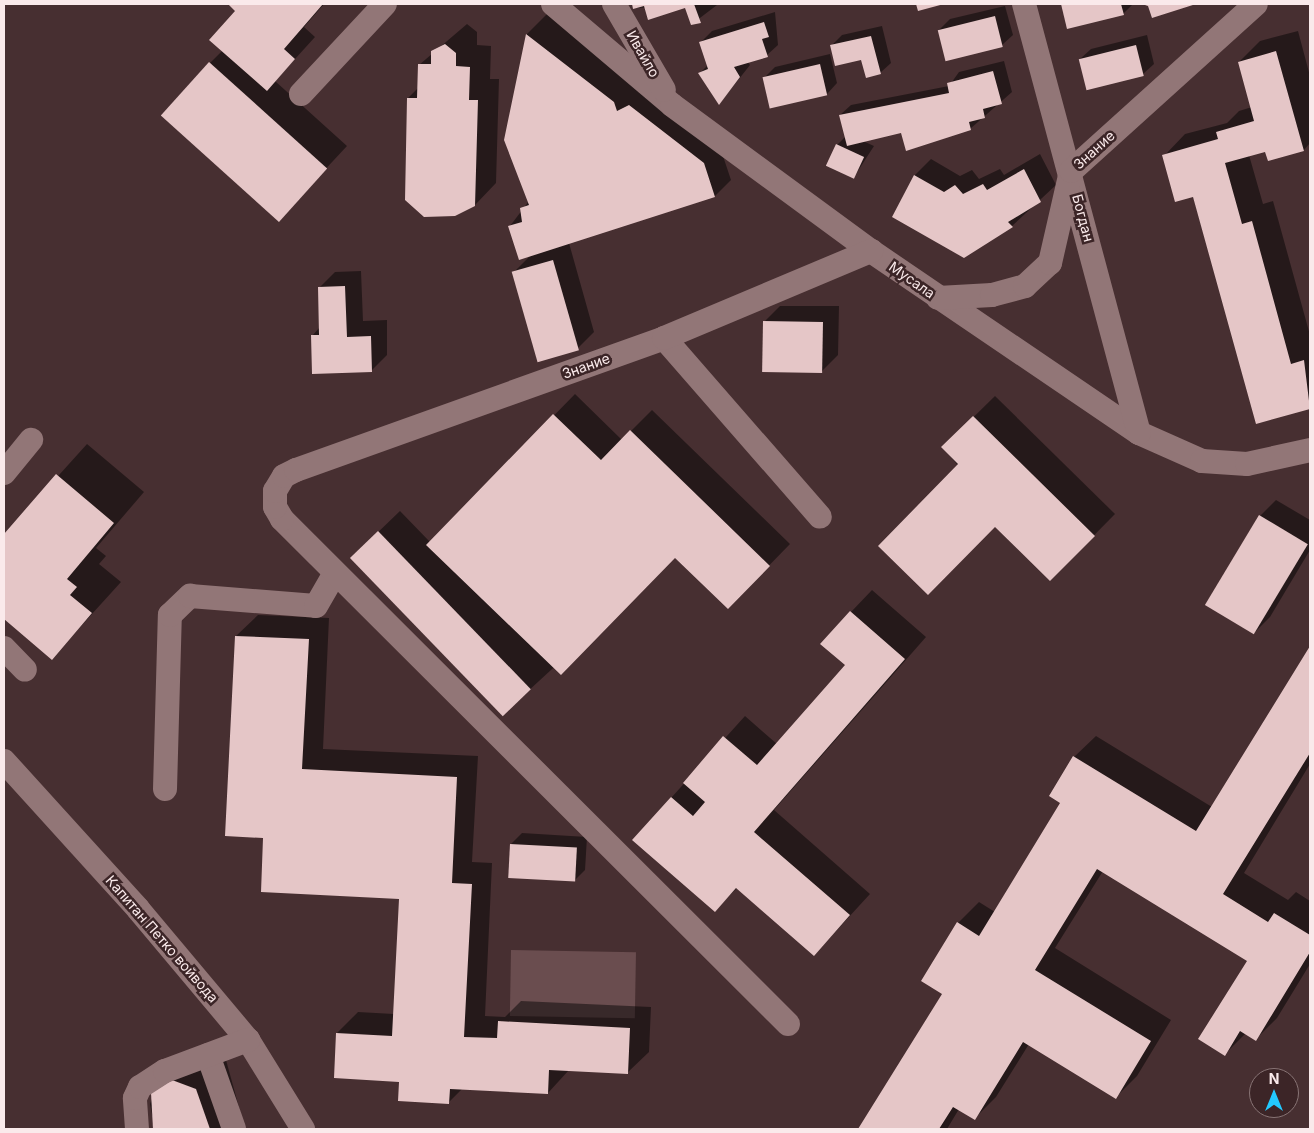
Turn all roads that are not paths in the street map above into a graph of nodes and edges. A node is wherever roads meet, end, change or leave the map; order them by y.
1 (385, 4) edge
2 (553, 4) edge
3 (614, 4) edge
4 (1024, 4) edge
5 (1256, 4) edge
6 (301, 94) dead end
7 (672, 105) junction
8 (1071, 171) junction
9 (871, 251) junction
10 (938, 298) junction
11 (664, 338) junction
12 (1138, 433) junction
13 (31, 440) dead end
14 (1310, 450) edge
15 (4, 473) edge
16 (820, 517) dead end
17 (335, 573) junction
18 (4, 648) edge
19 (25, 670) dead end
20 (4, 761) edge
21 (164, 789) dead end
22 (788, 1024) dead end
23 (248, 1040) junction
24 (208, 1055) junction
25 (137, 1129) edge
26 (234, 1129) edge
27 (303, 1129) edge

1 - 6 street
2 - 7 street, Мусала
3 - 7 street, Ивайло
4 - 8 street, Богдан
5 - 8 street, Знание
7 - 9 street, Мусала
8 - 10 street, Знание
8 - 12 street, Богдан
9 - 10 street, Мусала
9 - 11 street, Знание
10 - 12 street, Мусала
11 - 16 street
11 - 17 street, Знание
12 - 14 street, Мусала
13 - 15 street
17 - 21 street
17 - 22 street
18 - 19 street
20 - 23 street, Капитан Петко войвода
23 - 24 street
23 - 27 street, Капитан Петко войвода
24 - 25 street
24 - 26 street

